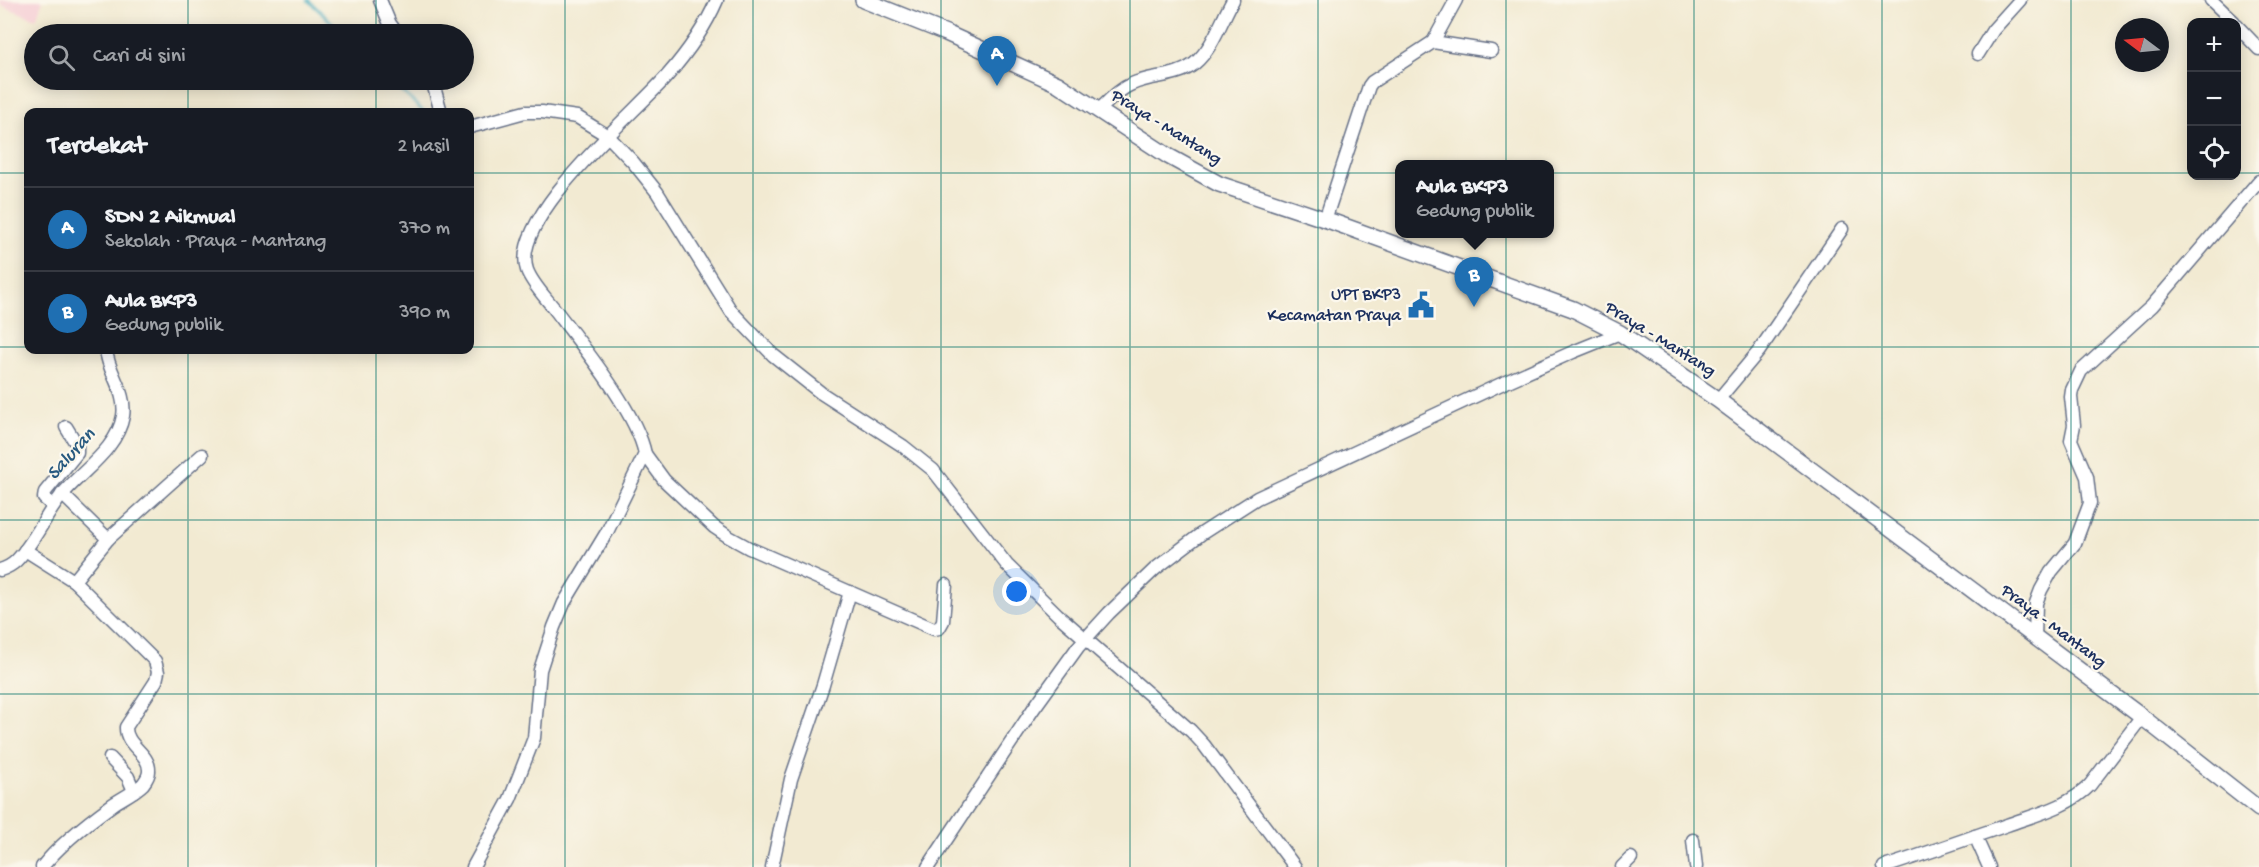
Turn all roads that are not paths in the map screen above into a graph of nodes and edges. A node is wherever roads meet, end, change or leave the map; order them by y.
1 (380, 0) edge
2 (717, 0) edge
3 (863, 0) edge
4 (1233, 0) edge
5 (1456, 0) edge
6 (2020, 0) edge
7 (2211, 0) edge
8 (2229, 18) edge
9 (390, 24) edge
10 (2241, 30) edge
11 (1433, 42) junction
12 (2259, 49) edge
13 (1491, 51) dead end
14 (1978, 54) dead end
15 (435, 90) edge
16 (440, 108) edge
17 (1099, 110) junction
18 (474, 126) edge
19 (608, 136) junction
20 (2259, 181) edge
21 (1325, 220) junction
22 (1842, 229) dead end
23 (1620, 333) junction
24 (107, 354) edge
25 (1718, 400) junction
26 (66, 427) dead end
27 (645, 454) junction
28 (202, 455) dead end
29 (62, 494) junction
30 (49, 503) junction
31 (108, 539) junction
32 (25, 550) junction
33 (0, 570) edge
34 (74, 581) junction
35 (946, 585) dead end
36 (850, 592) junction
37 (1086, 638) junction
38 (2035, 638) junction
39 (2142, 717) junction
40 (110, 758) dead end
41 (134, 791) junction
42 (2259, 809) edge
43 (1975, 836) junction
44 (1694, 840) dead end
45 (49, 864) edge
46 (473, 867) edge
47 (772, 867) edge
48 (928, 867) edge
49 (1295, 867) edge
50 (1696, 867) edge
51 (1884, 867) edge
52 (1989, 867) edge

1 - 9 street
2 - 19 street
3 - 17 main road, Praya - Mantang
4 - 17 street
5 - 11 street
6 - 14 street
7 - 8 street
10 - 12 street
11 - 13 street
11 - 21 street
15 - 16 street
17 - 21 main road, Praya - Mantang
18 - 19 street
19 - 27 street
19 - 37 street
20 - 38 street
21 - 23 main road, Praya - Mantang
22 - 25 street
23 - 25 main road, Praya - Mantang
23 - 37 street
24 - 29 street
25 - 38 main road, Praya - Mantang
26 - 30 street
27 - 36 street
27 - 46 street
28 - 31 street
29 - 30 street
29 - 31 street
30 - 32 street
31 - 34 street
32 - 33 street
32 - 34 street
34 - 41 street
35 - 36 street
36 - 47 street
37 - 48 street
37 - 49 street
38 - 39 main road, Praya - Mantang
39 - 42 main road, Praya - Mantang
39 - 43 street
40 - 41 street
41 - 45 street
43 - 51 street
43 - 52 street
44 - 50 street

